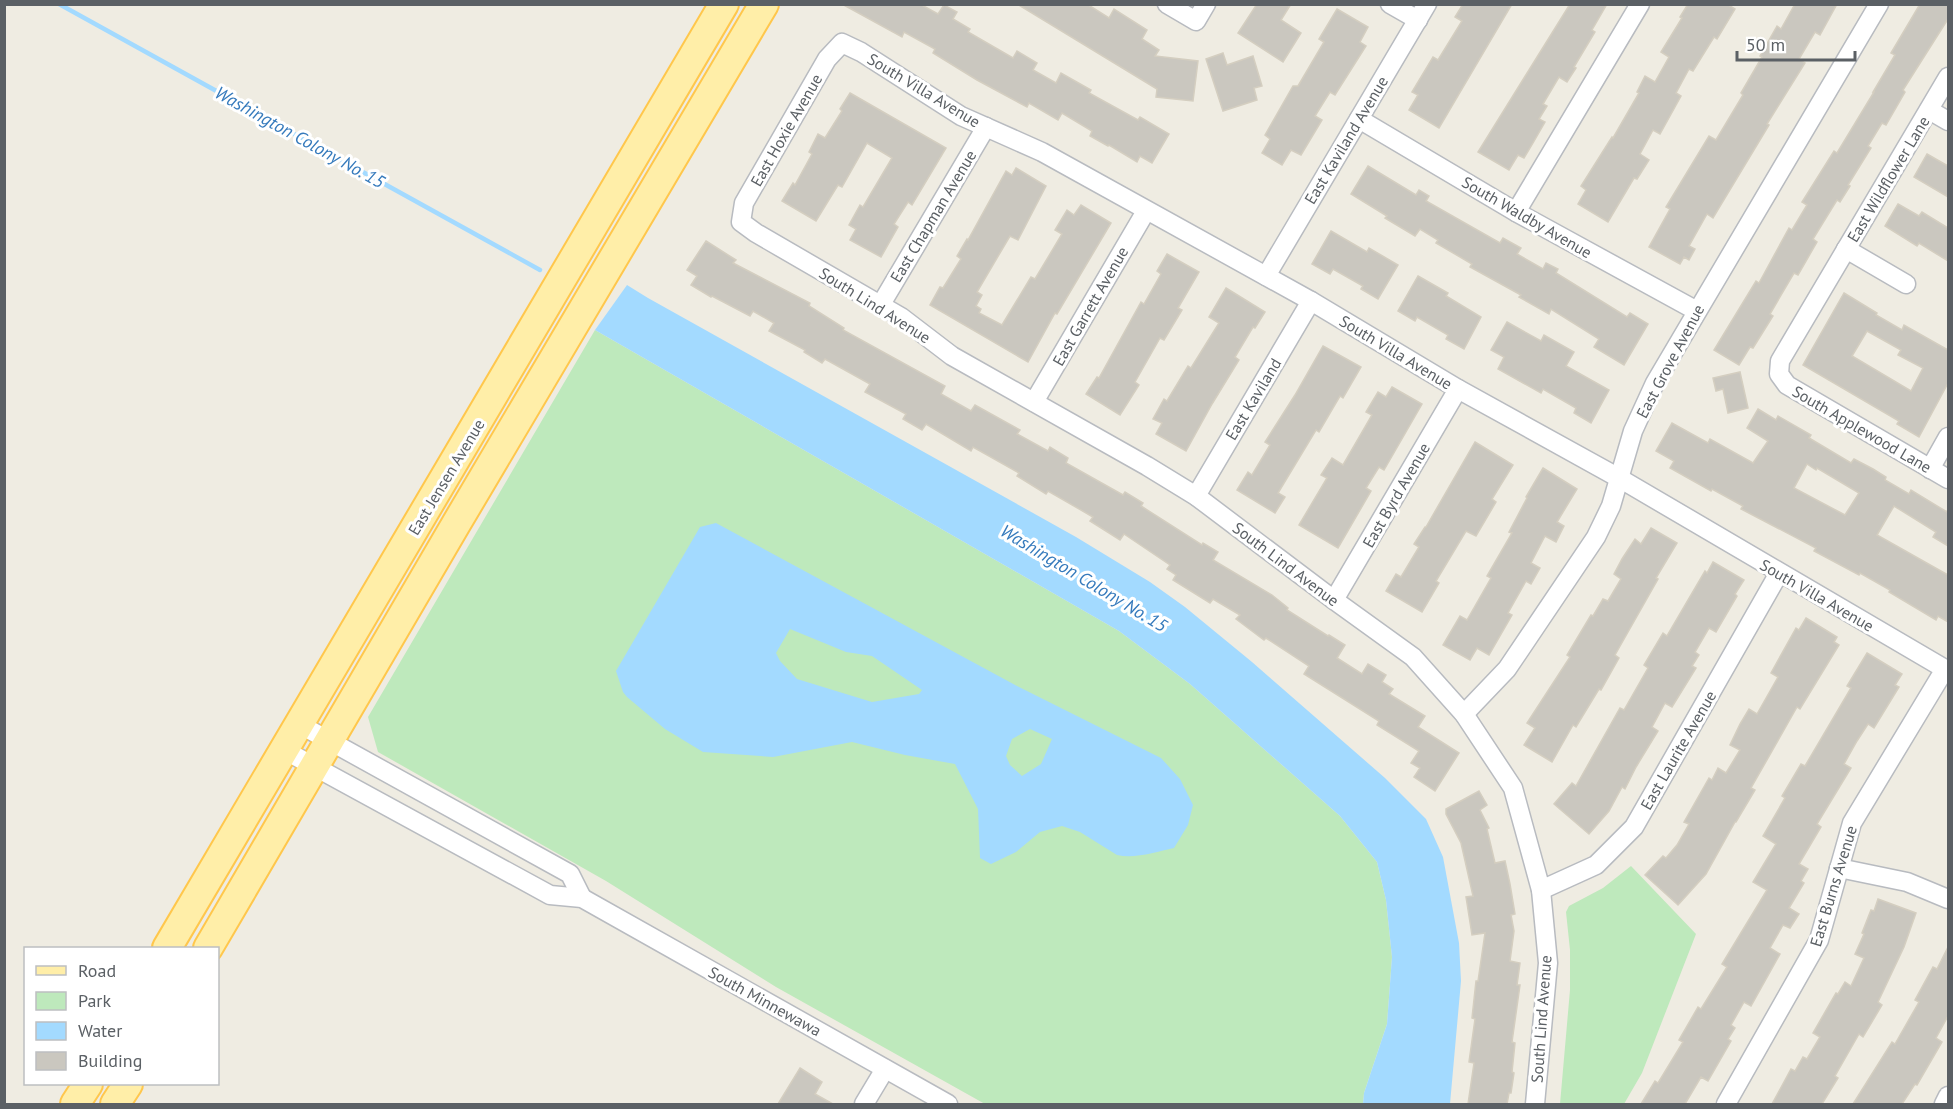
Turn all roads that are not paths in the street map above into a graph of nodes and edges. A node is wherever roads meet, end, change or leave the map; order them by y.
1 (724, 4) edge
2 (764, 4) edge
3 (1167, 4) edge
4 (1206, 4) edge
5 (1390, 4) edge
6 (1640, 4) edge
7 (1879, 4) edge
8 (1422, 12) edge
9 (842, 43) joint
10 (1948, 77) edge
11 (1929, 110) junction
12 (1359, 119) junction
13 (1948, 122) edge
14 (986, 127) junction
15 (1146, 211) junction
16 (1516, 212) junction
17 (741, 222) joint
18 (1846, 249) junction
19 (1266, 276) junction
20 (1906, 284) dead end
21 (1311, 301) junction
22 (880, 306) junction
23 (1697, 311) junction
24 (1779, 374) joint
25 (1458, 389) junction
26 (1034, 402) junction
27 (1948, 437) edge
28 (1930, 469) junction
29 (1619, 478) junction
30 (1948, 479) edge
31 (1196, 496) junction
32 (1779, 573) junction
33 (1334, 600) junction
34 (1945, 669) joint
35 (1464, 714) junction
36 (299, 724) junction
37 (329, 742) junction
38 (284, 750) junction
39 (314, 767) junction
40 (1839, 868) junction
41 (1541, 890) junction
42 (582, 898) junction
43 (1948, 899) edge
44 (168, 947) edge
45 (209, 947) edge
46 (885, 1069) junction
47 (87, 1085) edge
48 (127, 1085) edge
49 (1948, 1096) edge
50 (75, 1104) edge
51 (115, 1104) edge
52 (864, 1104) edge
53 (948, 1104) edge
54 (1535, 1104) edge
55 (1725, 1104) edge
56 (1944, 1104) edge

1 - 36 main road, East Jensen Avenue
2 - 37 main road, East Jensen Avenue
3 - 4 street
5 - 8 street
6 - 16 street
7 - 23 street, East Grove Avenue
8 - 12 street, East Kaviland Avenue
9 - 14 street, South Villa Avenue
9 - 17 street, East Hoxie Avenue
10 - 11 street, East Wildflower Lane
11 - 13 street, East Wildflower Lane
11 - 18 street, East Wildflower Lane
12 - 16 street, South Waldby Avenue
12 - 19 street, East Kaviland Avenue
14 - 15 street, South Villa Avenue
14 - 22 street, East Chapman Avenue
15 - 19 street, South Villa Avenue
15 - 26 street, East Garrett Avenue
16 - 23 street, South Waldby Avenue
17 - 22 street, South Lind Avenue
18 - 20 street, East Wildflower Lane
18 - 24 street, East Wildflower Lane
19 - 21 street, South Villa Avenue
21 - 25 street, South Villa Avenue
21 - 31 street, East Kaviland
22 - 26 street, South Lind Avenue
23 - 29 street, East Grove Avenue
24 - 28 street, South Applewood Lane
25 - 29 street, South Villa Avenue
25 - 33 street, East Byrd Avenue
26 - 31 street, South Lind Avenue
27 - 28 street
28 - 30 street, South Applewood Lane
29 - 32 street, South Villa Avenue
29 - 35 street, East Grove Avenue
31 - 33 street, South Lind Avenue
32 - 34 street, South Villa Avenue
32 - 41 street, East Laurite Avenue
33 - 35 street, South Lind Avenue
34 - 40 street, East Burns Avenue
35 - 41 street, South Lind Avenue
36 - 37 street
36 - 38 main road, East Jensen Avenue
37 - 39 main road, East Jensen Avenue
37 - 42 street
38 - 39 street, South Minnewawa
38 - 44 main road, East Jensen Avenue
39 - 42 street, South Minnewawa
39 - 45 main road, East Jensen Avenue
40 - 43 street
40 - 55 street, East Burns Avenue
41 - 54 street, South Lind Avenue
42 - 46 street, South Minnewawa
46 - 52 street
46 - 53 street, South Minnewawa
47 - 50 main road
48 - 51 main road
49 - 56 street

